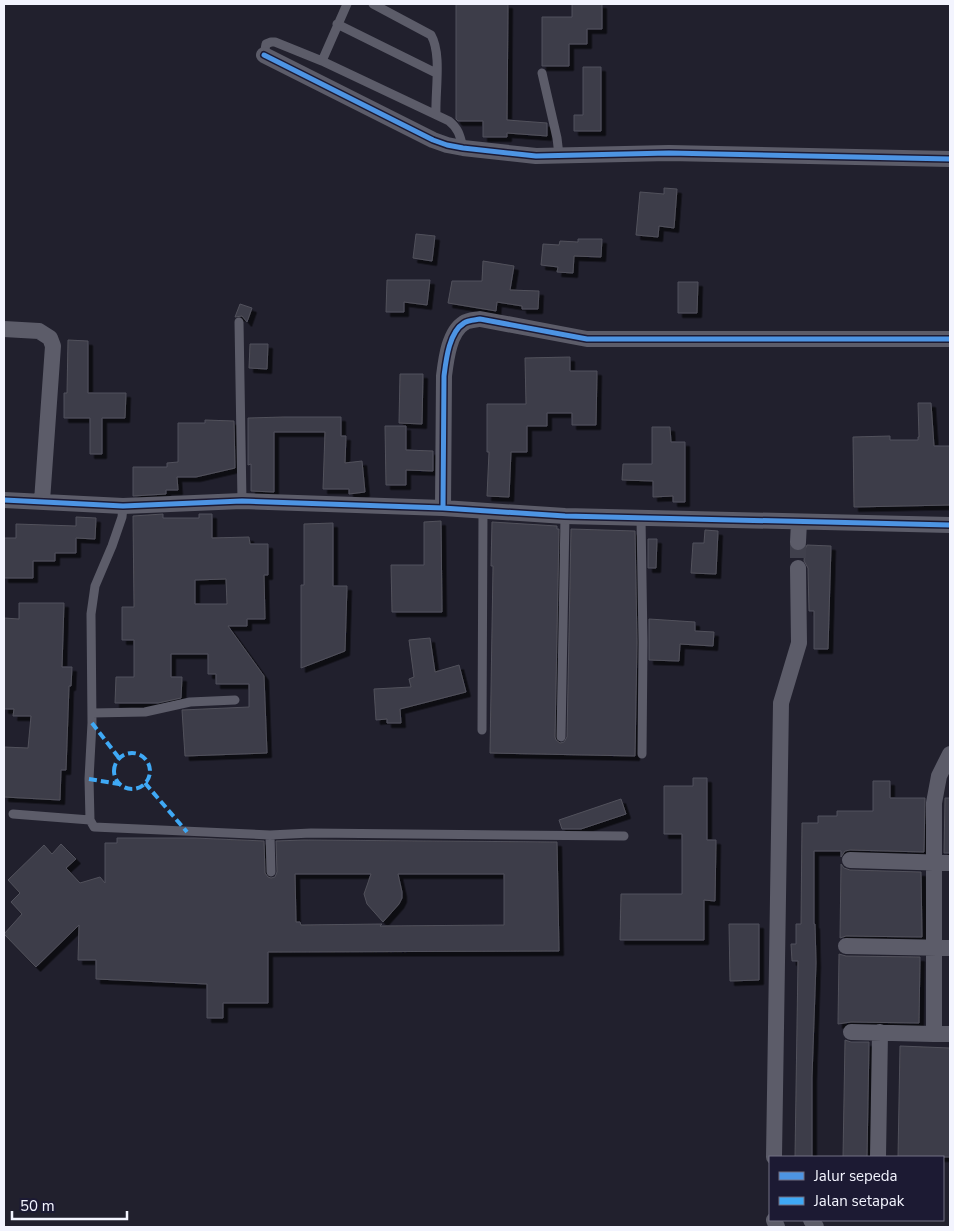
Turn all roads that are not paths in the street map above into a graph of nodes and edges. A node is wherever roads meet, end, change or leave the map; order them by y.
1 (347, 4) edge
2 (373, 4) edge
3 (338, 24) junction
4 (264, 55) joint
5 (322, 60) junction
6 (436, 73) junction
7 (542, 73) dead end
8 (436, 114) junction
9 (463, 148) junction
10 (559, 155) junction
11 (950, 159) edge
12 (239, 322) dead end
13 (4, 329) edge
14 (950, 339) edge
15 (4, 500) edge
16 (42, 501) junction
17 (242, 502) junction
18 (123, 506) junction
19 (443, 508) junction
20 (483, 512) junction
21 (565, 516) junction
22 (641, 518) junction
23 (799, 522) junction
24 (950, 525) edge
25 (798, 542) tunnel mouth
26 (798, 568) tunnel mouth
27 (235, 700) dead end
28 (92, 713) junction
29 (482, 730) dead end
30 (561, 737) dead end
31 (642, 754) dead end
32 (950, 754) edge
33 (945, 776) edge
34 (12, 814) dead end
35 (90, 820) junction
36 (270, 835) junction
37 (624, 836) dead end
38 (850, 860) dead end
39 (933, 863) junction
40 (950, 863) edge
41 (271, 872) dead end
42 (846, 946) dead end
43 (942, 948) edge
44 (851, 1032) dead end
45 (880, 1032) junction
46 (942, 1034) edge
47 (774, 1156) edge
48 (878, 1156) edge

1 - 3 lane
2 - 6 lane
3 - 5 lane
3 - 6 lane
4 - 5 lane
4 - 9 street
5 - 8 lane
6 - 8 lane
7 - 10 lane
8 - 9 lane
9 - 10 street
10 - 11 street
12 - 17 lane
13 - 16 street
14 - 19 street
15 - 16 street
16 - 18 street
17 - 18 street
17 - 19 street
18 - 28 lane
19 - 20 street
20 - 21 street
20 - 29 lane
21 - 22 street
21 - 30 lane
22 - 23 street
22 - 31 lane
23 - 24 street
23 - 25 street
26 - 47 street
27 - 28 lane
28 - 35 lane
32 - 33 street
33 - 39 street
34 - 35 lane
35 - 36 lane
36 - 37 lane
36 - 41 lane
38 - 39 street
39 - 40 street
39 - 43 street
42 - 43 street
43 - 46 street
44 - 45 street
45 - 46 street
45 - 48 street

